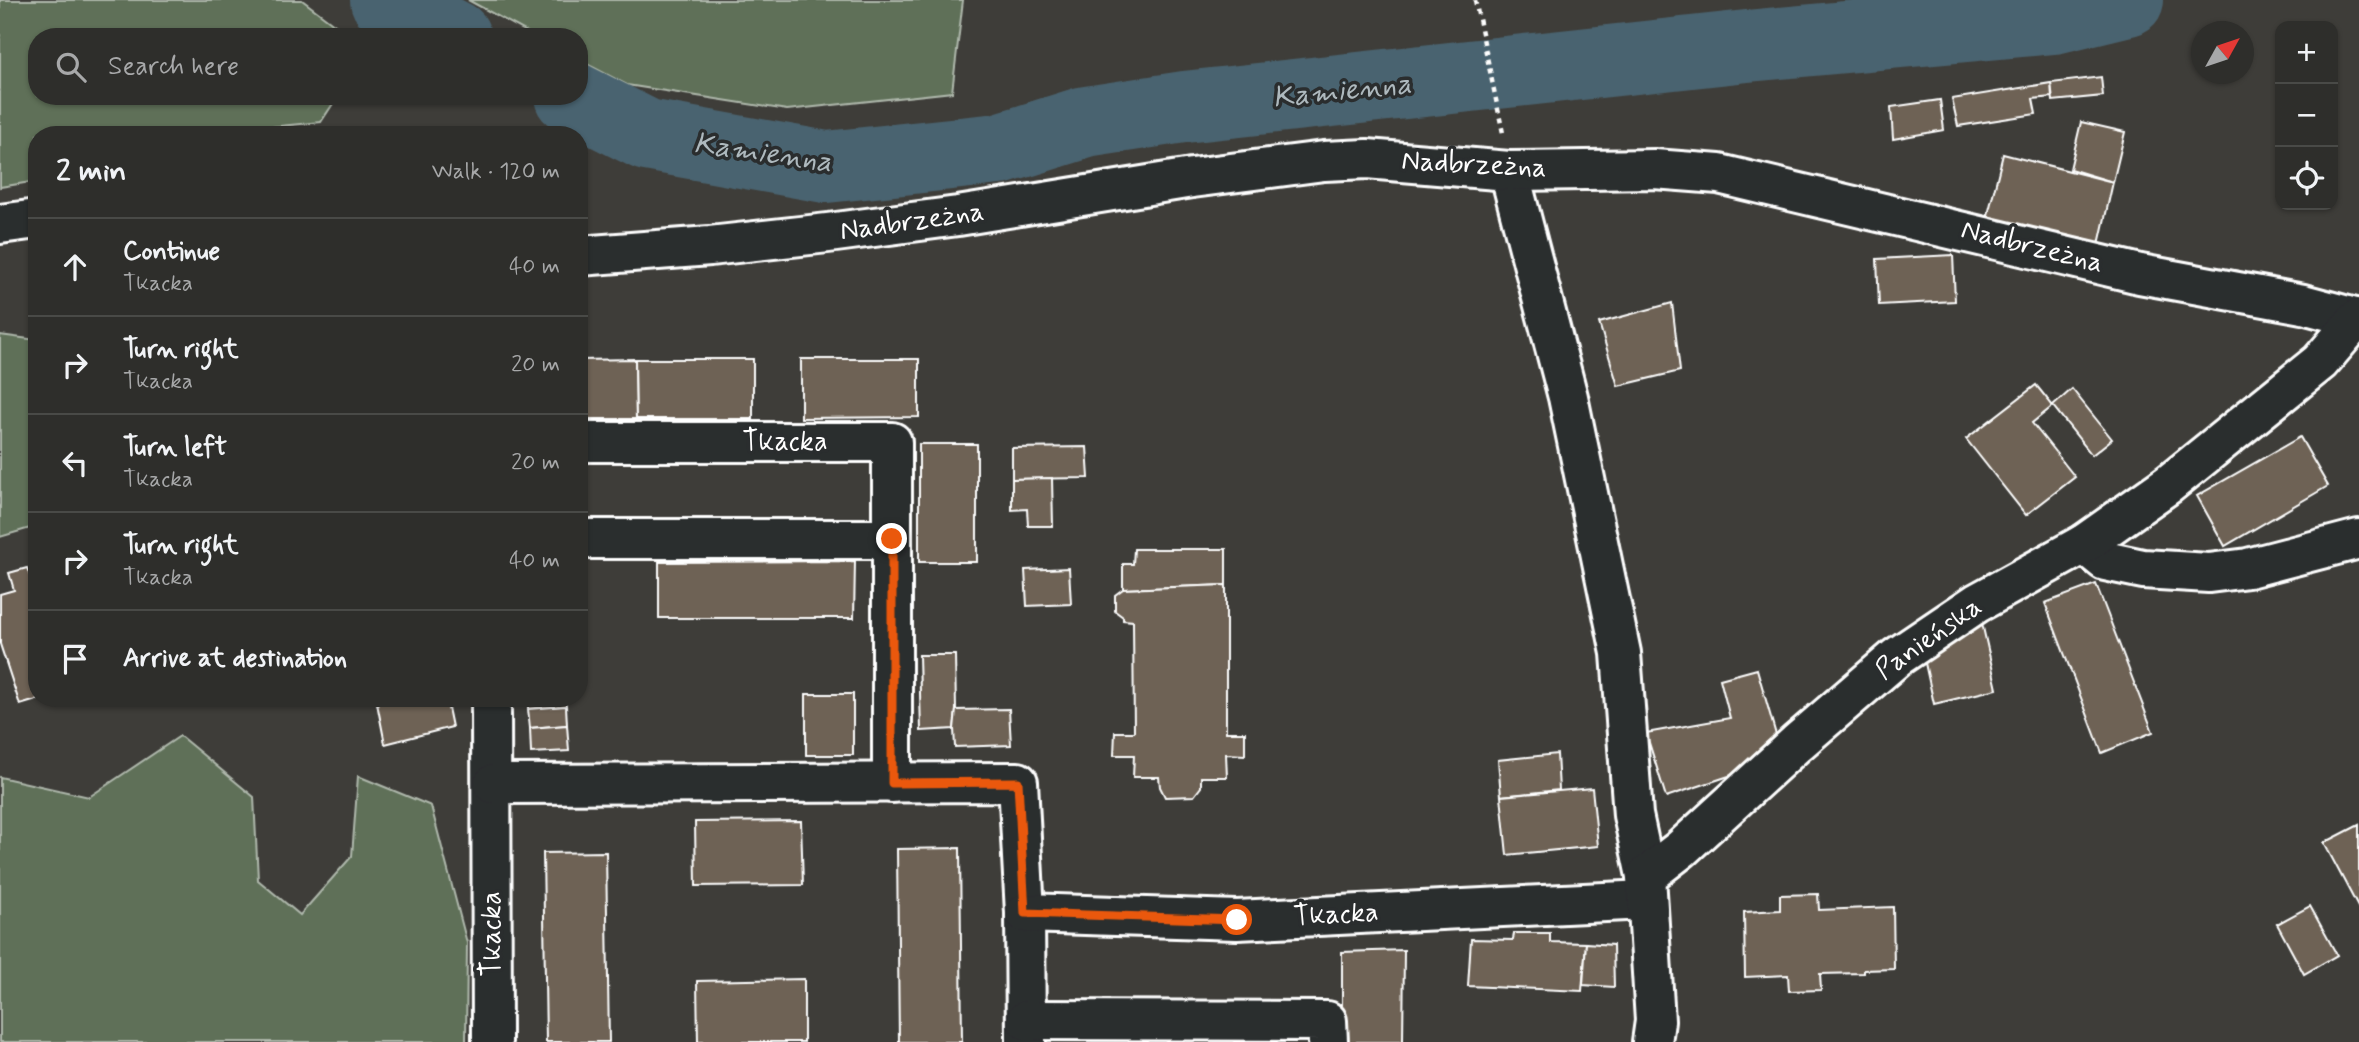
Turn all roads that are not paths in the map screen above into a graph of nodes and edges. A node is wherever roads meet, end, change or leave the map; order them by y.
1 (1507, 155) junction
2 (28, 220) edge
3 (0, 224) edge
4 (588, 255) edge
5 (2358, 319) edge
6 (588, 442) edge
7 (588, 539) edge
8 (892, 539) junction
9 (2359, 539) edge
10 (2084, 544) junction
11 (491, 707) edge
12 (892, 783) junction
13 (493, 784) junction
14 (1646, 888) junction
15 (1025, 913) junction
16 (1026, 1031) edge
17 (492, 1042) edge
18 (1328, 1042) edge
19 (1652, 1042) edge

1 - 4 street, Nadbrzeżna
1 - 5 street, Nadbrzeżna
1 - 14 street
2 - 3 street
5 - 10 street, Panieńska
6 - 8 street, Tkacka
7 - 8 street
8 - 12 street, Tkacka
9 - 10 street
10 - 14 street, Panieńska
11 - 13 street, Tkacka
12 - 13 street
12 - 15 street
13 - 17 street, Tkacka
14 - 15 street, Tkacka
14 - 19 street
15 - 16 street
16 - 18 street

